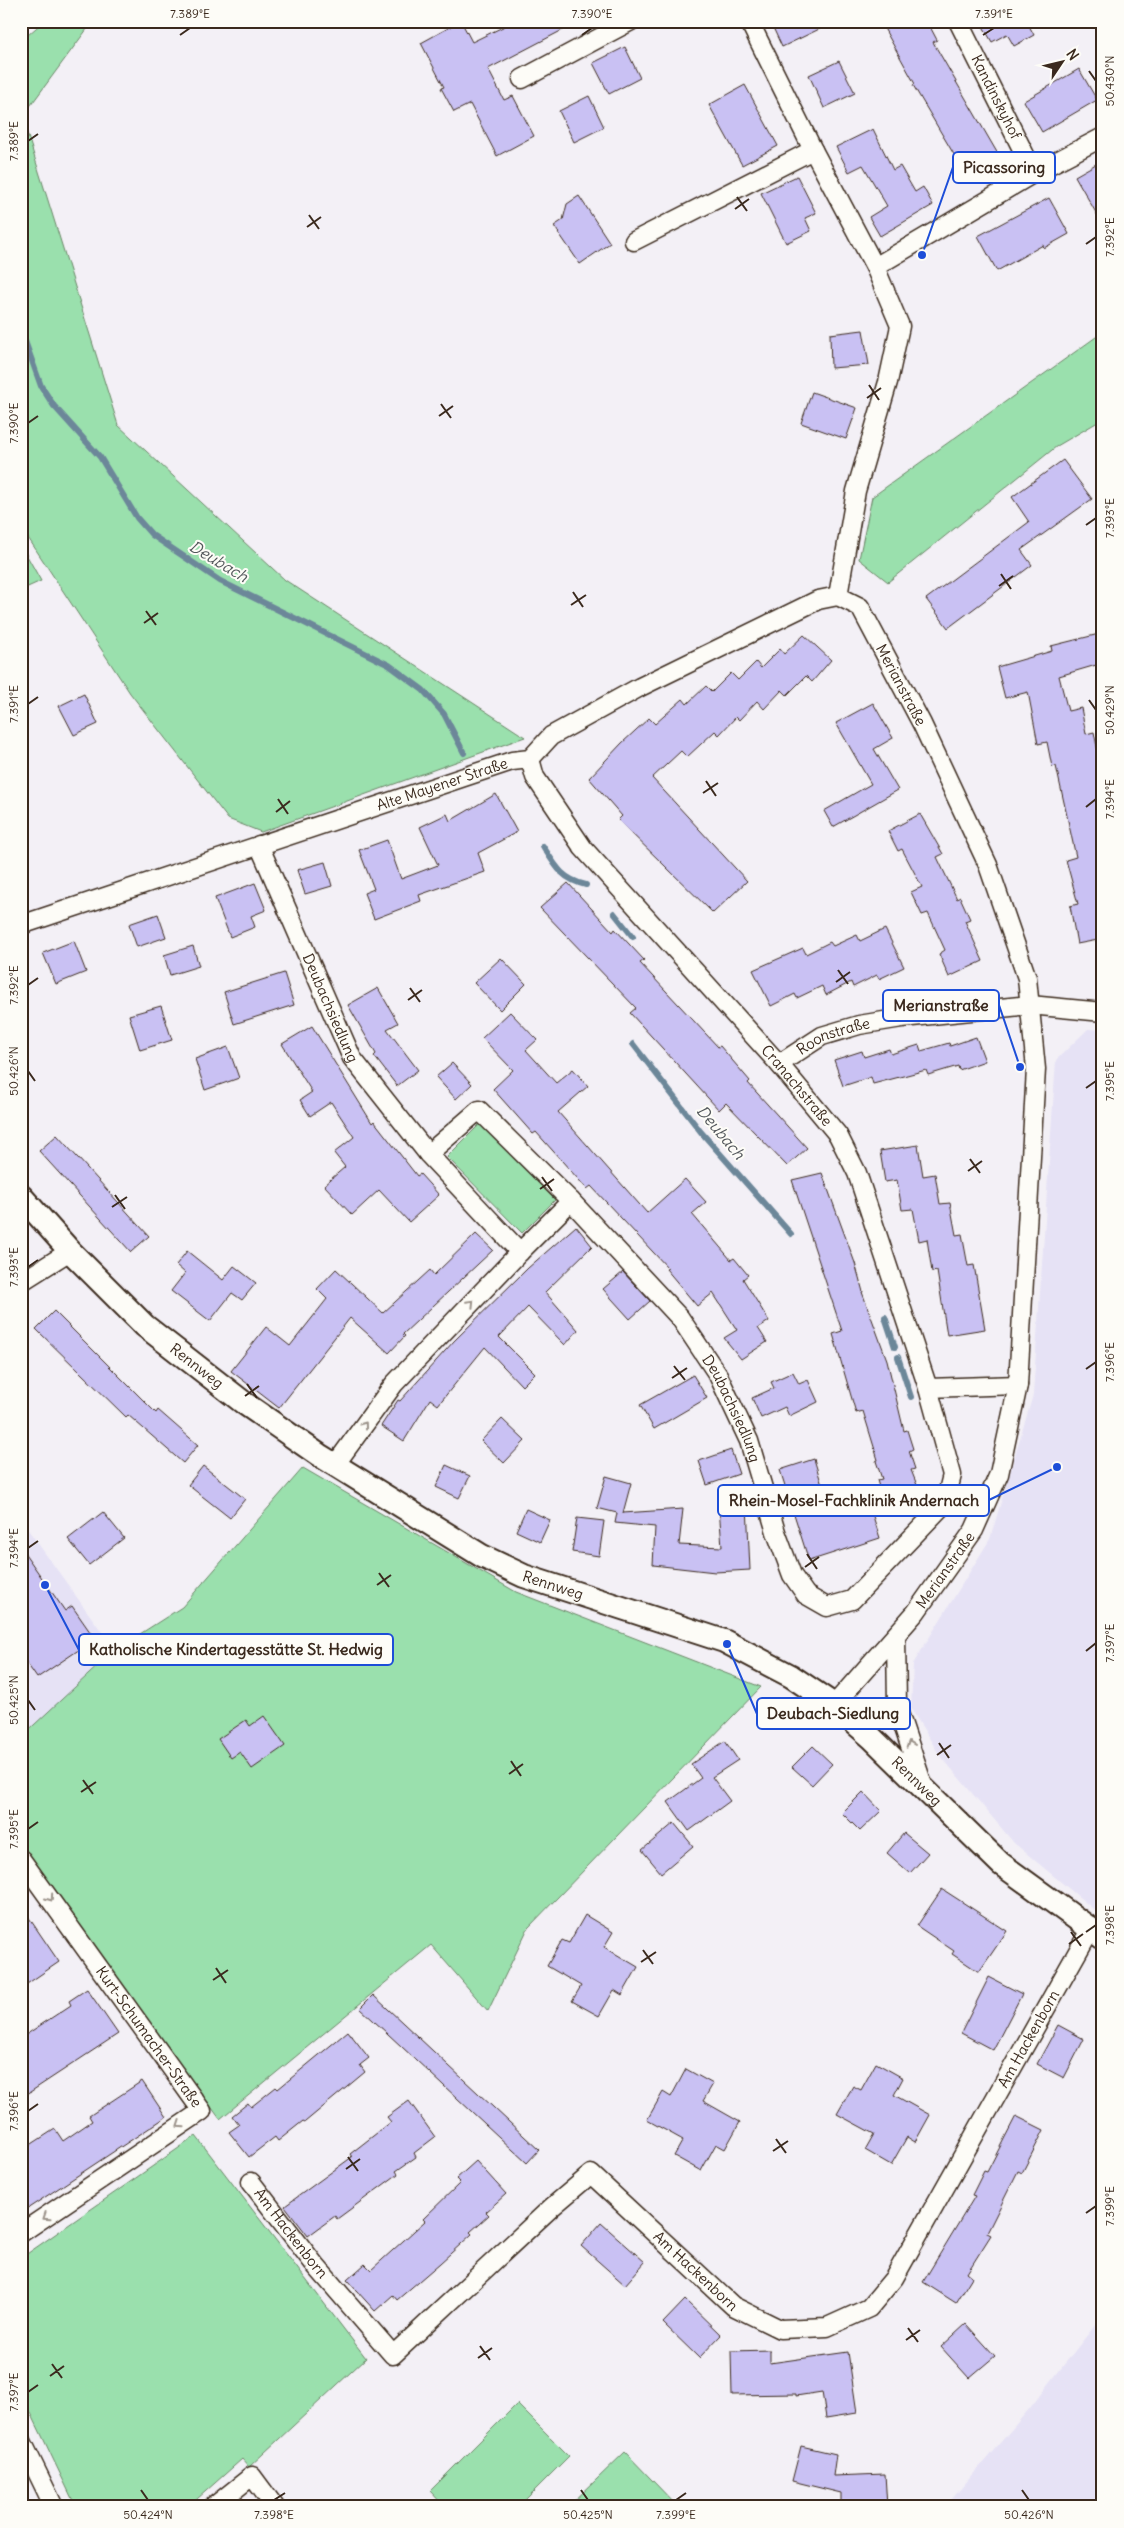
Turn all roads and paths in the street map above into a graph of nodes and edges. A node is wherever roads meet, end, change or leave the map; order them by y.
1 (631, 21) edge
2 (749, 21) edge
3 (958, 21) edge
4 (522, 79) dead end
5 (1103, 137) edge
6 (812, 150) junction
7 (1034, 173) junction
8 (634, 241) dead end
9 (875, 267) junction
10 (838, 596) junction
11 (530, 759) junction
12 (259, 845) junction
13 (21, 925) edge
14 (1030, 1005) junction
15 (1103, 1012) edge
16 (779, 1064) junction
17 (428, 1154) junction
18 (21, 1196) edge
19 (571, 1201) junction
20 (70, 1251) junction
21 (520, 1252) junction
22 (21, 1282) edge
23 (1018, 1385) junction
24 (928, 1388) junction
25 (336, 1465) junction
26 (896, 1636) junction
27 (834, 1705) junction
28 (925, 1791) junction
29 (21, 1859) edge
30 (1096, 1934) edge
31 (251, 2182) dead end
32 (21, 2233) edge
33 (21, 2439) edge
34 (54, 2507) edge
35 (213, 2507) edge
36 (275, 2507) edge

1 - 4 street
2 - 6 street
3 - 7 street, Kandinskyhof
5 - 7 street
6 - 8 street
6 - 9 street
7 - 9 street
9 - 10 street
10 - 11 street
10 - 14 street, Merianstraße
11 - 12 street, Alte Mayener Straße
11 - 16 street, Cranachstraße
12 - 13 street, Alte Mayener Straße
12 - 17 street, Deubachsiedlung
14 - 15 street, Roonstraße
14 - 16 street, Roonstraße
14 - 23 street, Merianstraße
16 - 24 street, Cranachstraße
17 - 19 street, Deubachsiedlung
17 - 21 street, Deubachsiedlung
18 - 20 street, Rennweg
19 - 21 street
19 - 24 street, Deubachsiedlung
20 - 22 street
20 - 25 street, Rennweg
25 -> 21 street
23 - 24 street
23 - 26 street, Merianstraße
25 - 27 street, Rennweg
26 - 27 street, Merianstraße
28 -> 26 street
27 - 28 street, Rennweg
28 - 30 street, Rennweg
29 -> 32 street, Kurt-Schumacher-Straße
30 - 31 street, Am Hackenborn
33 - 34 street
35 - 36 street

